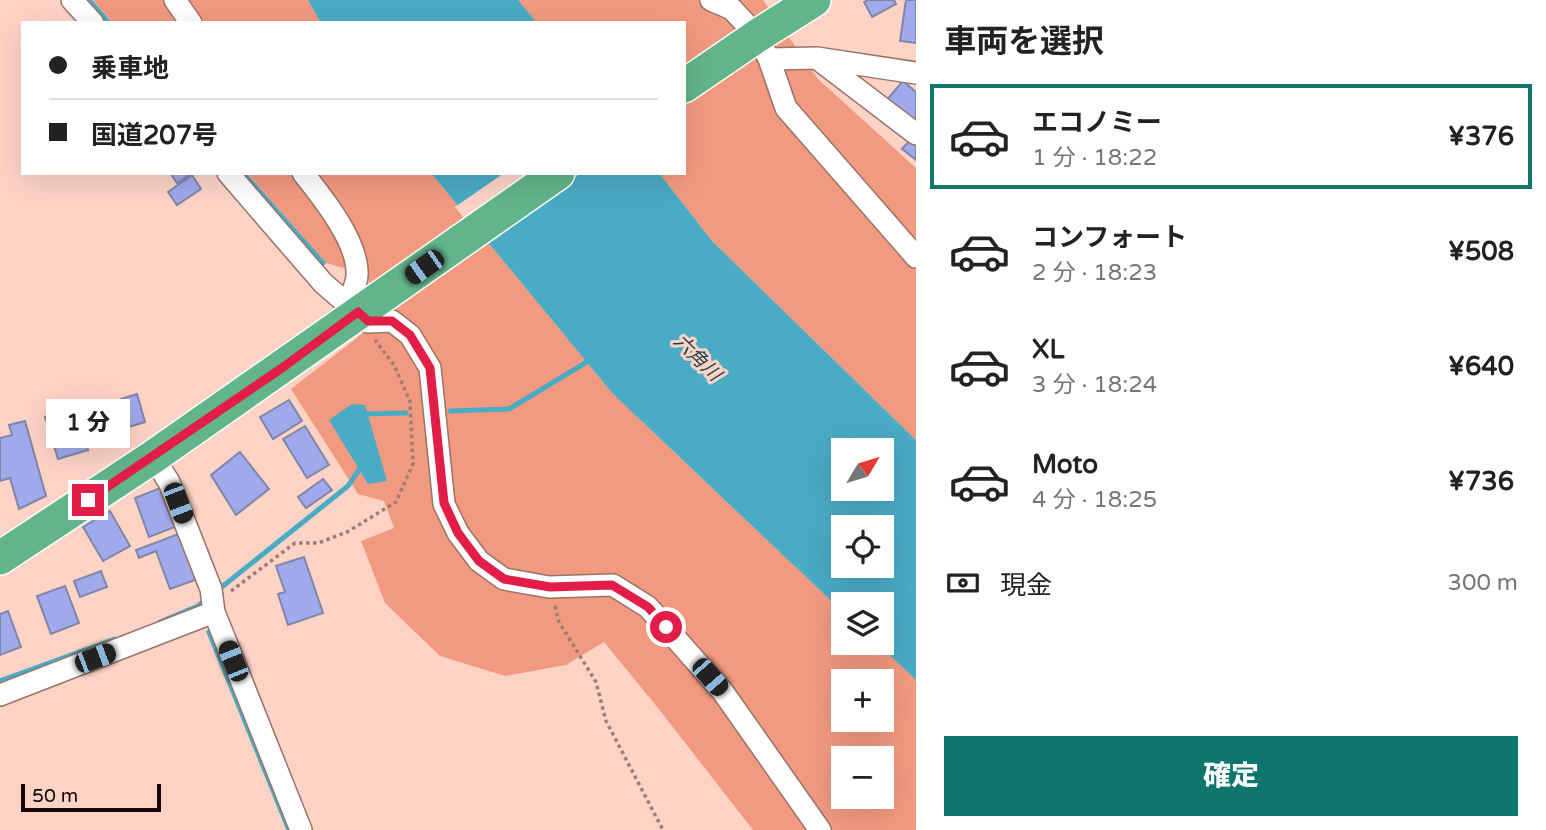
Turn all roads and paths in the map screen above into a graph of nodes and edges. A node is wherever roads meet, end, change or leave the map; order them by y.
1 (72, 0) edge
2 (175, 0) edge
3 (711, 0) edge
4 (814, 0) edge
5 (91, 21) edge
6 (190, 21) edge
7 (755, 48) junction
8 (817, 58) junction
9 (916, 73) edge
10 (686, 85) edge
11 (916, 134) edge
12 (230, 175) edge
13 (304, 175) edge
14 (555, 175) edge
15 (916, 257) edge
16 (363, 317) junction
17 (153, 457) junction
18 (0, 558) edge
19 (550, 587) junction
20 (213, 601) junction
21 (0, 695) edge
22 (301, 830) edge
23 (663, 830) edge
24 (820, 830) edge

1 - 5 street
2 - 6 street
3 - 7 street
4 - 7 highway
7 - 8 street
7 - 10 highway
7 - 15 street
8 - 9 street
8 - 11 street
12 - 16 street
13 - 16 street
14 - 16 highway
16 - 17 highway
16 - 19 street
16 - 20 path
17 - 18 highway
17 - 20 street
19 - 23 path
19 - 24 street
20 - 21 street
20 - 22 street

